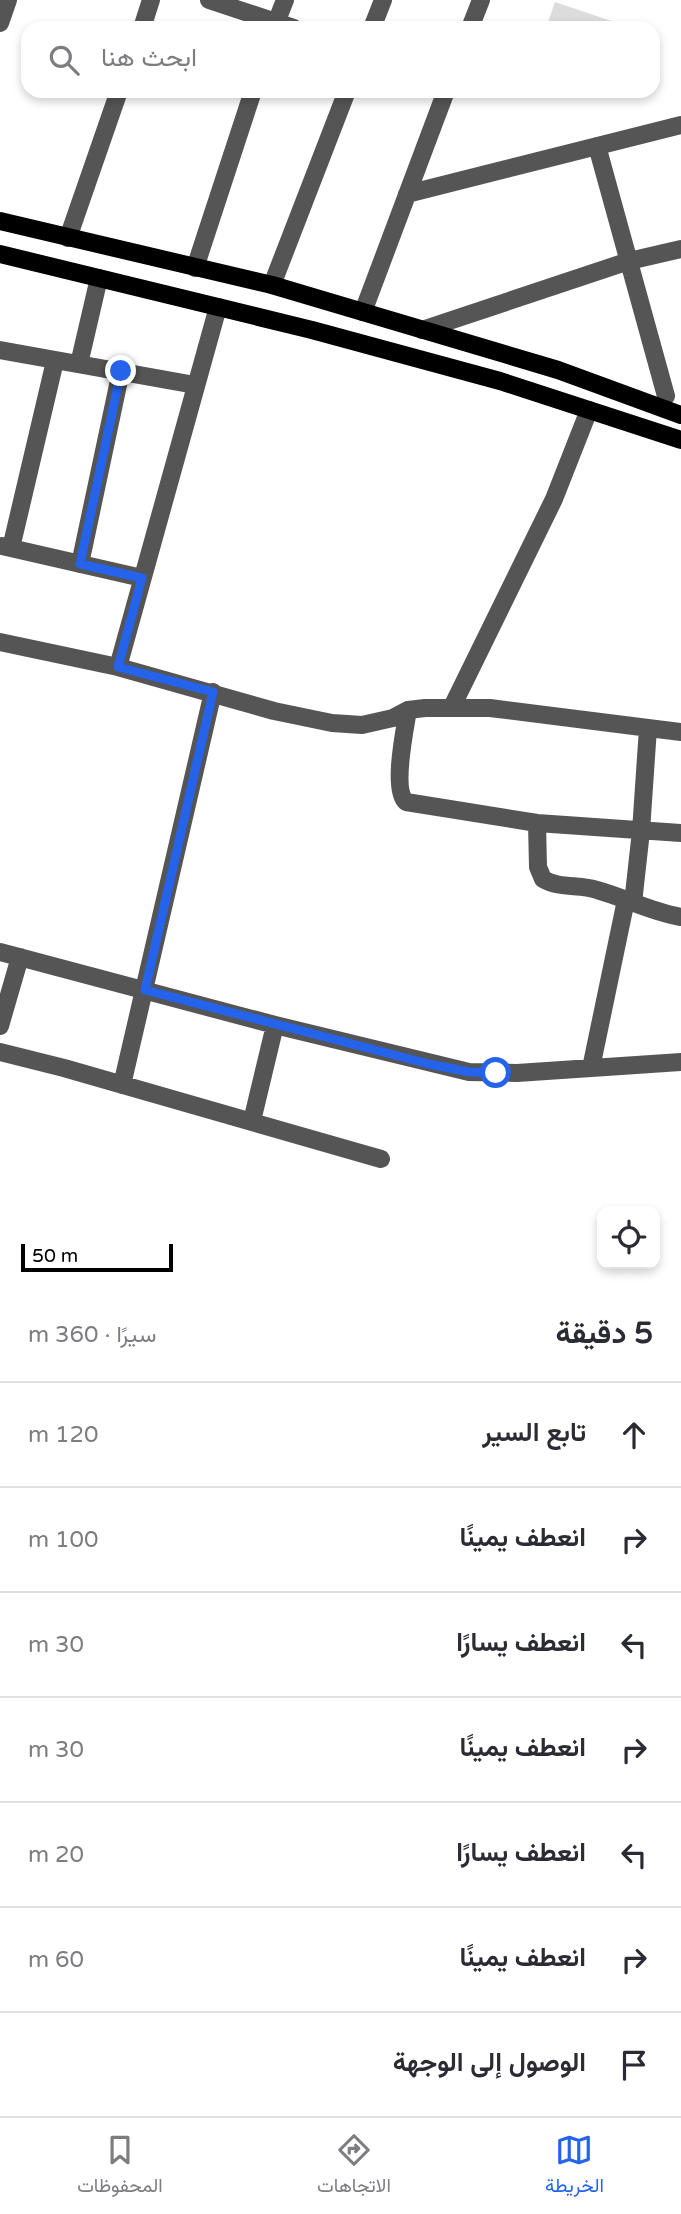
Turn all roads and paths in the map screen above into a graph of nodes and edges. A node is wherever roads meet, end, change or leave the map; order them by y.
1 (8, 0) edge
2 (151, 0) edge
3 (209, 0) edge
4 (285, 0) edge
5 (383, 0) edge
6 (481, 0) edge
7 (144, 21) edge
8 (264, 21) edge
9 (277, 21) edge
10 (375, 21) edge
11 (473, 21) edge
12 (0, 23) edge
13 (117, 98) edge
14 (251, 98) edge
15 (344, 98) edge
16 (443, 98) edge
17 (681, 125) edge
18 (597, 146) junction
19 (407, 194) junction
20 (0, 221) edge
21 (68, 238) junction
22 (681, 249) edge
23 (0, 254) edge
24 (629, 261) junction
25 (195, 268) junction
26 (99, 278) junction
27 (272, 285) junction
28 (218, 307) junction
29 (363, 312) junction
30 (422, 331) junction
31 (0, 350) edge
32 (55, 361) junction
33 (79, 364) junction
34 (121, 371) junction
35 (195, 385) junction
36 (673, 394) edge
37 (642, 402) junction
38 (589, 410) junction
39 (681, 415) edge
40 (681, 440) edge
41 (6, 546) edge
42 (80, 564) junction
43 (142, 578) junction
44 (0, 642) edge
45 (118, 667) junction
46 (213, 692) junction
47 (452, 707) junction
48 (408, 710) junction
49 (648, 728) junction
50 (681, 732) edge
51 (537, 823) junction
52 (641, 831) junction
53 (681, 832) edge
54 (629, 902) junction
55 (681, 917) edge
56 (0, 952) edge
57 (20, 957) junction
58 (145, 990) junction
59 (275, 1025) junction
60 (0, 1026) edge
61 (0, 1052) edge
62 (681, 1062) edge
63 (591, 1068) junction
64 (122, 1085) junction
65 (252, 1121) junction
66 (381, 1160) dead end

1 - 12 street
2 - 7 street
3 - 8 street
4 - 9 street
5 - 10 street
6 - 11 street
13 - 21 street
14 - 25 street
15 - 27 street
16 - 19 street
17 - 18 street
18 - 19 street
18 - 24 street
19 - 29 street
20 - 21 main road
21 - 25 main road
22 - 24 street
23 - 26 main road
24 - 30 street
24 - 36 street
25 - 27 main road
26 - 28 main road
26 - 33 street
27 - 29 main road
28 - 35 street
28 - 38 main road
29 - 30 main road
30 - 37 main road
31 - 32 street
32 - 33 street
32 - 41 street
33 - 34 street
34 - 35 street
34 - 42 street
35 - 43 street
36 - 37 street
37 - 39 main road
38 - 40 main road
38 - 47 street
41 - 42 street
42 - 43 street
43 - 45 street
44 - 45 street
45 - 46 street
46 - 48 street
46 - 58 street
47 - 48 street
47 - 49 street
48 - 51 street
49 - 50 street
49 - 52 street
51 - 52 street
51 - 54 street
52 - 53 street
52 - 54 street
54 - 55 street
54 - 63 street
56 - 57 street
57 - 58 street
57 - 60 street
58 - 59 street
58 - 64 street
59 - 63 street
59 - 65 street
61 - 64 street
62 - 63 street
64 - 65 street
65 - 66 street

